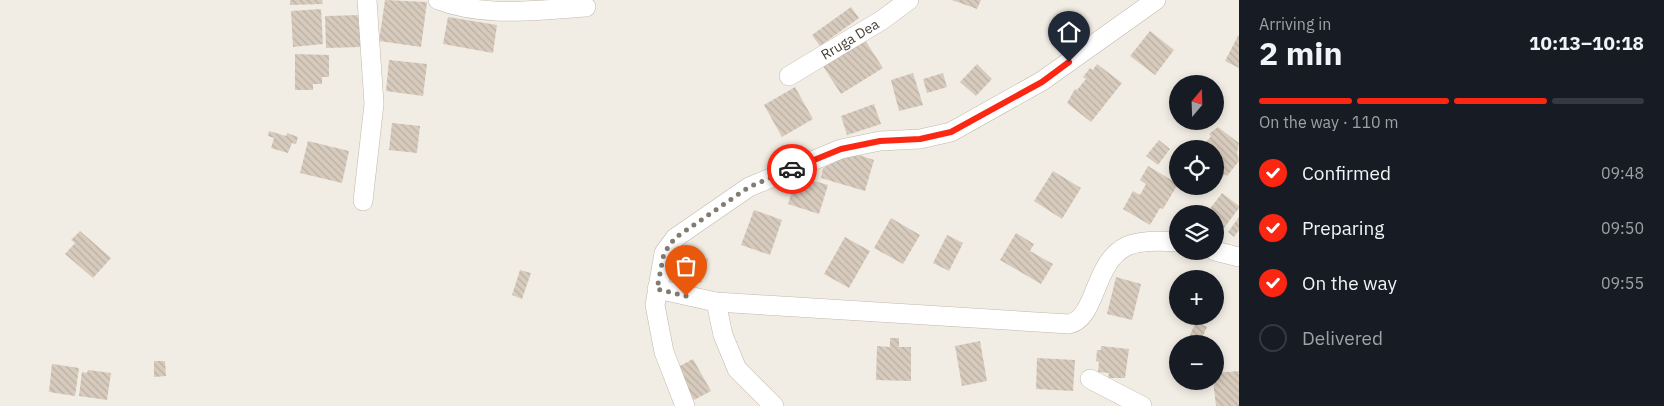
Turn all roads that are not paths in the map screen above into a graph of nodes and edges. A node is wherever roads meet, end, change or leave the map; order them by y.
1 (367, 0) edge
2 (438, 0) edge
3 (909, 0) edge
4 (1156, 0) edge
5 (586, 7) dead end
6 (789, 76) dead end
7 (363, 201) dead end
8 (1169, 243) edge
9 (1224, 253) edge
10 (1239, 257) edge
11 (657, 289) junction
12 (716, 302) junction
13 (1090, 379) dead end
14 (685, 406) edge
15 (774, 406) edge
16 (1142, 406) edge

1 - 7 street
2 - 5 street
3 - 6 street, Rruga Dea
4 - 11 street
8 - 12 street
9 - 10 street
11 - 12 street
11 - 14 street
12 - 15 street
13 - 16 street

